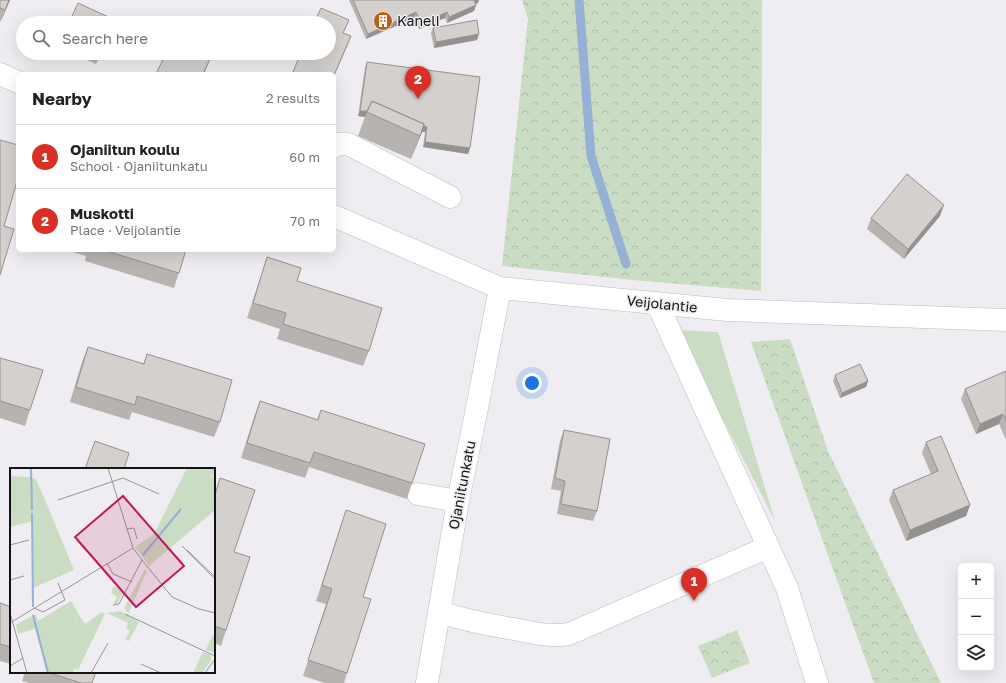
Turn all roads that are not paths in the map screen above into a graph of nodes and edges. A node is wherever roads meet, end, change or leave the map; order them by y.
1 (0, 74) edge
2 (16, 81) edge
3 (336, 146) edge
4 (450, 197) dead end
5 (336, 217) edge
6 (500, 288) junction
7 (657, 303) junction
8 (1006, 320) edge
9 (418, 494) dead end
10 (458, 501) junction
11 (768, 547) junction
12 (439, 612) junction
13 (427, 683) edge
14 (817, 683) edge

1 - 2 street
3 - 4 street
5 - 6 street, Veijolantie
6 - 7 street, Veijolantie
6 - 10 street, Ojaniitunkatu
7 - 8 street, Veijolantie
7 - 11 street
9 - 10 street
10 - 12 street, Ojaniitunkatu
11 - 12 street
11 - 14 street
12 - 13 street, Ojaniitunkatu

